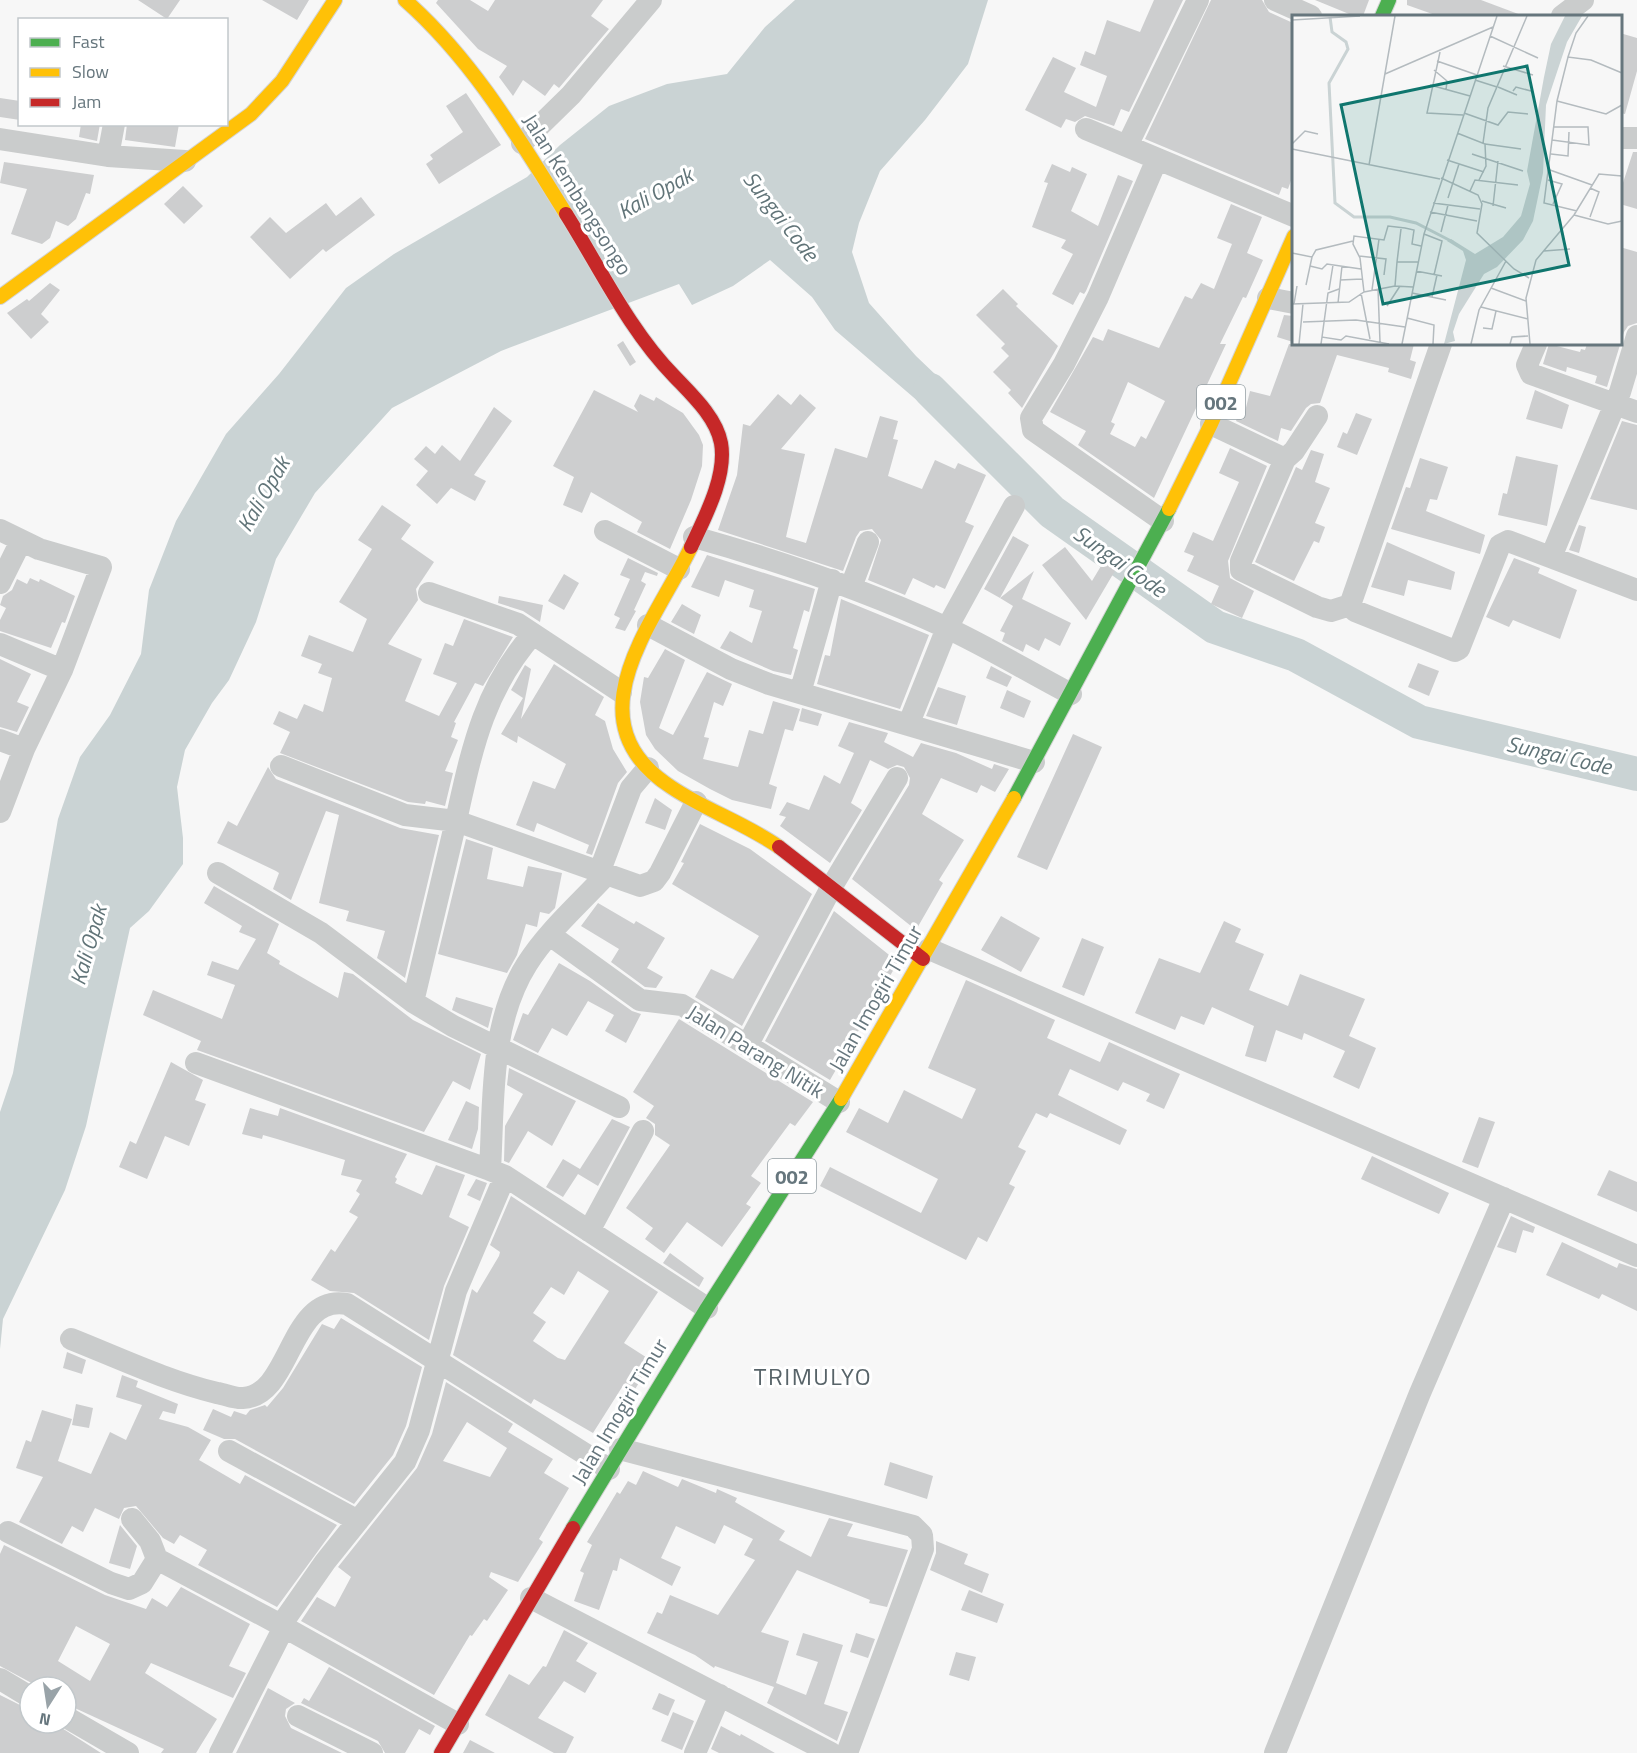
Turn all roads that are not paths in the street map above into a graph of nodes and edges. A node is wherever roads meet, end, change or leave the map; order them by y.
1 (335, 0) edge
2 (405, 0) edge
3 (651, 0) edge
4 (1198, 0) edge
5 (1275, 0) edge
6 (1389, 0) edge
7 (1583, 0) edge
8 (1309, 15) edge
9 (1382, 15) edge
10 (1563, 15) edge
11 (114, 126) edge
12 (1086, 129) dead end
13 (0, 139) edge
14 (523, 144) junction
15 (1127, 146) junction
16 (108, 156) junction
17 (1157, 159) junction
18 (185, 161) junction
19 (1292, 216) edge
20 (1292, 238) edge
21 (0, 297) edge
22 (1268, 298) junction
23 (1292, 303) edge
24 (1637, 336) edge
25 (1441, 345) edge
26 (1536, 345) edge
27 (1614, 405) junction
28 (1637, 412) edge
29 (1317, 416) dead end
30 (1211, 424) junction
31 (1285, 459) junction
32 (1014, 506) dead end
33 (1163, 521) junction
34 (0, 530) edge
35 (605, 531) dead end
36 (694, 537) junction
37 (21, 541) junction
38 (868, 542) dead end
39 (1551, 557) junction
40 (680, 568) junction
41 (0, 583) edge
42 (842, 584) junction
43 (1637, 590) edge
44 (429, 593) dead end
45 (1350, 605) junction
46 (648, 625) junction
47 (947, 628) junction
48 (533, 634) junction
49 (0, 644) edge
50 (62, 670) junction
51 (621, 692) junction
52 (800, 693) junction
53 (1071, 694) junction
54 (909, 723) junction
55 (0, 740) edge
56 (24, 749) junction
57 (1034, 762) junction
58 (281, 766) dead end
59 (648, 768) junction
60 (897, 778) dead end
61 (696, 802) junction
62 (0, 813) edge
63 (456, 821) junction
64 (218, 873) dead end
65 (603, 874) junction
66 (832, 886) junction
67 (550, 935) junction
68 (926, 954) junction
69 (413, 1002) junction
70 (748, 1044) junction
71 (497, 1048) junction
72 (196, 1063) dead end
73 (839, 1102) junction
74 (619, 1107) dead end
75 (644, 1131) dead end
76 (498, 1173) junction
77 (1504, 1198) junction
78 (589, 1231) junction
79 (1637, 1256) edge
80 (706, 1308) junction
81 (71, 1339) dead end
82 (438, 1362) junction
83 (620, 1449) junction
84 (229, 1451) dead end
85 (609, 1469) junction
86 (132, 1519) dead end
87 (358, 1521) junction
88 (8, 1532) dead end
89 (157, 1559) junction
90 (531, 1598) junction
91 (282, 1626) junction
92 (0, 1679) edge
93 (18, 1690) edge
94 (720, 1695) junction
95 (298, 1716) dead end
96 (78, 1724) edge
97 (458, 1724) junction
98 (128, 1753) edge
99 (220, 1753) edge
100 (372, 1753) edge
101 (441, 1753) edge
102 (695, 1753) edge
103 (831, 1753) edge
104 (847, 1753) edge
105 (1275, 1753) edge

1 - 18 main road
2 - 14 main road, Jalan Kembangsongo
3 - 14 street
4 - 15 street
5 - 8 street
6 - 9 main road
7 - 10 street
11 - 16 street
12 - 15 street
13 - 16 street
14 - 36 main road, Jalan Kembangsongo
15 - 17 street
16 - 18 street
17 - 19 street
17 - 33 street
18 - 21 main road
20 - 22 main road, Jalan Imogiri Timur / 002
22 - 23 street
22 - 30 main road, Jalan Imogiri Timur / 002
24 - 27 street
25 - 45 street
26 - 27 street
27 - 28 street
27 - 39 street
29 - 31 street
30 - 31 street
30 - 33 main road, Jalan Imogiri Timur / 002
31 - 45 street
32 - 47 street
33 - 53 main road, Jalan Imogiri Timur / 002
34 - 37 street
35 - 40 street
36 - 40 main road, Jalan Kembangsongo
36 - 42 street
37 - 41 street
37 - 50 street
38 - 42 street
39 - 43 street
39 - 45 street
40 - 46 main road, Jalan Kembangsongo
42 - 47 street
42 - 52 street
44 - 48 street
46 - 51 main road, Jalan Kembangsongo
46 - 52 street
47 - 53 street
47 - 54 street
48 - 51 street
48 - 63 street
49 - 50 street
50 - 56 street
51 - 59 main road, Jalan Kembangsongo
52 - 54 street
53 - 57 main road, Jalan Imogiri Timur / 002
54 - 57 street
55 - 56 street
56 - 62 street
57 - 68 main road, Jalan Imogiri Timur / 002
58 - 63 street
59 - 61 main road, Jalan Kembangsongo
59 - 65 street
60 - 66 street
61 - 65 street
61 - 66 main road, Jalan Kembangsongo
63 - 65 street
63 - 69 street
64 - 69 street
65 - 67 street
66 - 68 main road, Jalan Kembangsongo
66 - 70 street
67 - 70 street, Jalan Parang Nitik
67 - 71 street
68 - 73 main road, Jalan Imogiri Timur / 002
68 - 77 street
69 - 71 street
70 - 73 street, Jalan Parang Nitik
71 - 74 street
71 - 76 street
72 - 76 street
73 - 80 main road, Jalan Imogiri Timur / 002
75 - 78 street
76 - 78 street
76 - 82 street
77 - 79 street
77 - 105 street
78 - 80 street
80 - 83 main road, Jalan Imogiri Timur / 002
81 - 82 street
82 - 85 street
82 - 87 street
83 - 85 main road, Jalan Imogiri Timur / 002
83 - 104 street
84 - 87 street
85 - 90 main road, Jalan Imogiri Timur / 002
86 - 89 street
87 - 91 street
88 - 89 street
89 - 91 street
90 - 94 street
90 - 97 main road, Jalan Imogiri Timur / 002
91 - 97 street
91 - 99 street
92 - 93 street
94 - 102 street
94 - 103 street
95 - 100 street
96 - 98 street
97 - 101 main road, Jalan Imogiri Timur / 002

